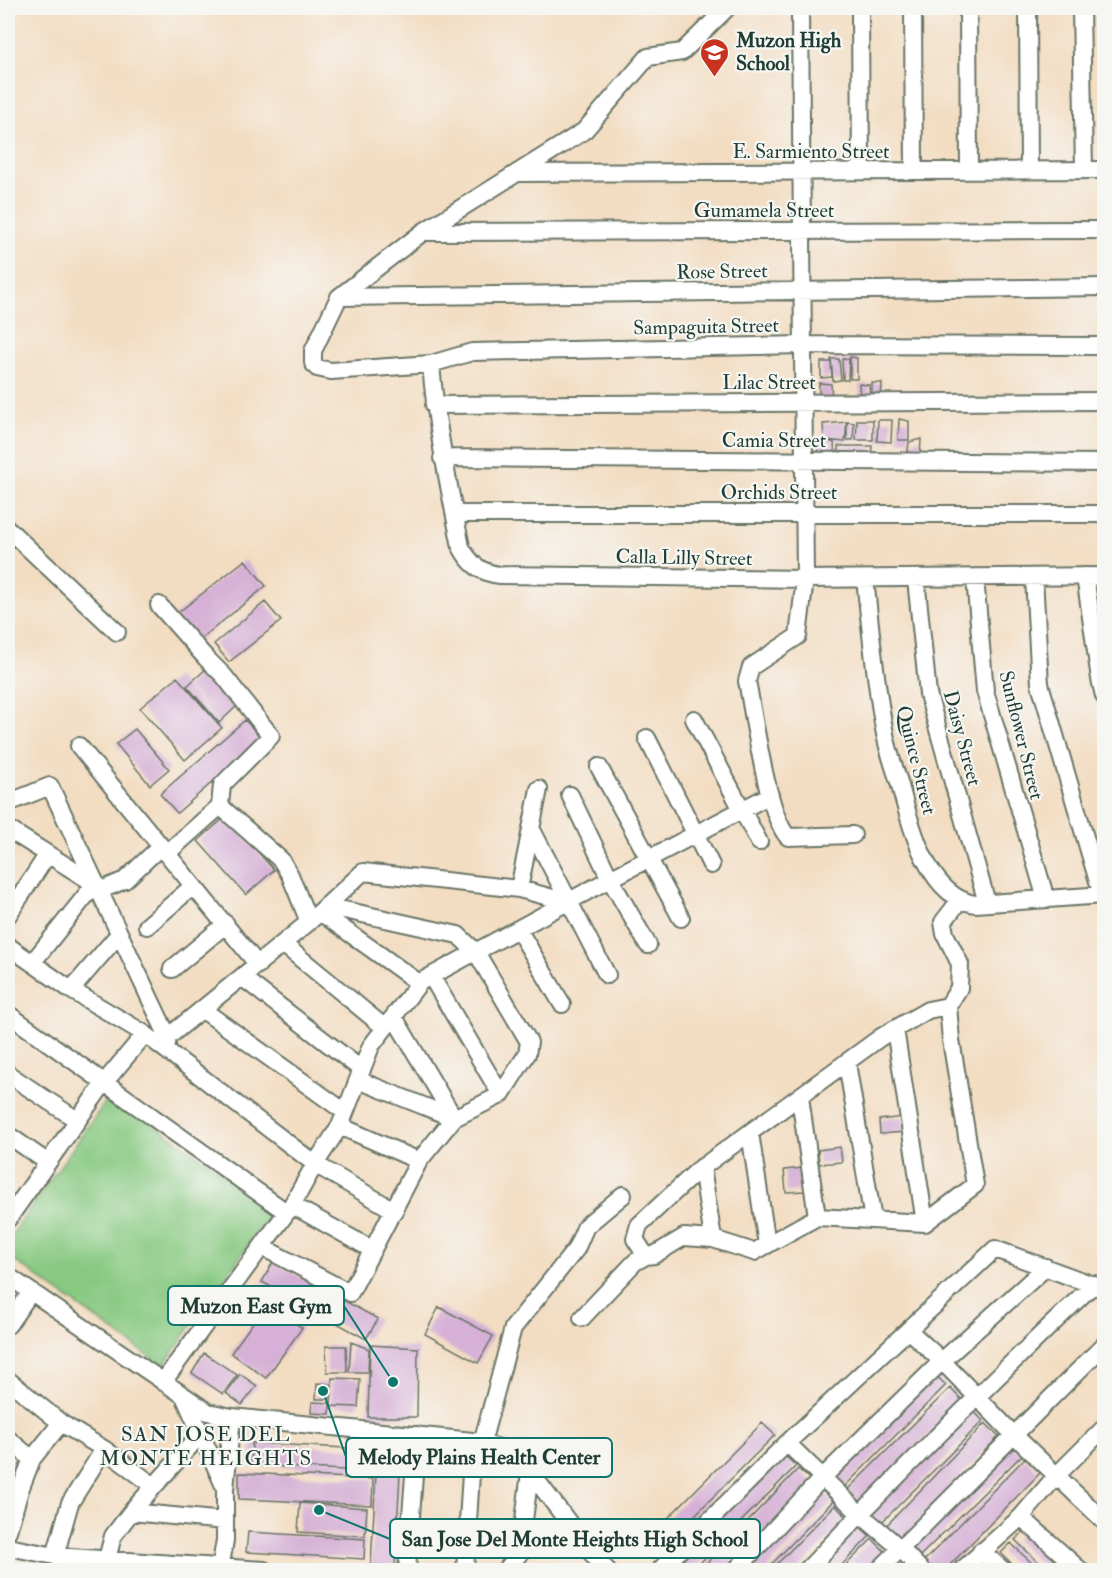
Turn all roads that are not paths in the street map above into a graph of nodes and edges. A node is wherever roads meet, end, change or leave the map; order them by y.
1 (727, 8) edge
2 (800, 8) edge
3 (860, 8) edge
4 (913, 8) edge
5 (968, 8) edge
6 (1028, 8) edge
7 (1081, 8) edge
8 (1029, 170) junction
9 (1084, 170) junction
10 (1104, 170) edge
11 (861, 171) junction
12 (914, 171) junction
13 (969, 171) junction
14 (802, 172) junction
15 (518, 173) junction
16 (1104, 230) edge
17 (802, 231) junction
18 (423, 232) junction
19 (1104, 287) edge
20 (803, 291) junction
21 (339, 297) junction
22 (803, 345) junction
23 (1104, 346) edge
24 (431, 364) junction
25 (1104, 401) edge
26 (804, 402) junction
27 (434, 405) junction
28 (442, 458) junction
29 (804, 461) junction
30 (1104, 463) edge
31 (805, 513) junction
32 (454, 514) junction
33 (1104, 514) edge
34 (8, 529) edge
35 (1085, 576) junction
36 (1104, 576) edge
37 (1034, 577) junction
38 (975, 578) junction
39 (805, 579) junction
40 (865, 579) junction
41 (916, 579) junction
42 (159, 605) dead end
43 (117, 632) dead end
44 (1104, 696) edge
45 (694, 719) dead end
46 (647, 738) dead end
47 (79, 746) dead end
48 (599, 767) dead end
49 (538, 789) dead end
50 (570, 795) dead end
51 (770, 795) junction
52 (8, 803) edge
53 (220, 806) junction
54 (742, 810) junction
55 (531, 828) junction
56 (8, 829) edge
57 (697, 834) junction
58 (853, 835) dead end
59 (759, 842) dead end
60 (163, 851) junction
61 (48, 854) junction
62 (649, 860) junction
63 (711, 865) dead end
64 (610, 879) junction
65 (193, 886) junction
66 (97, 887) junction
67 (519, 890) junction
68 (1103, 895) edge
69 (1046, 899) junction
70 (960, 900) junction
71 (568, 902) junction
72 (987, 903) junction
73 (318, 913) junction
74 (8, 915) edge
75 (681, 918) dead end
76 (226, 924) junction
77 (147, 926) dead end
78 (518, 929) junction
79 (119, 933) junction
80 (283, 944) junction
81 (648, 945) dead end
82 (8, 946) edge
83 (476, 952) junction
84 (32, 963) junction
85 (258, 965) junction
86 (172, 969) dead end
87 (607, 975) dead end
88 (243, 978) junction
89 (425, 979) junction
90 (71, 990) junction
91 (562, 1004) dead end
92 (948, 1006) junction
93 (203, 1010) junction
94 (8, 1014) edge
95 (389, 1023) junction
96 (895, 1029) junction
97 (145, 1034) junction
98 (167, 1044) junction
99 (846, 1063) junction
100 (8, 1074) edge
101 (360, 1075) junction
102 (104, 1083) junction
103 (501, 1095) junction
104 (800, 1097) junction
105 (454, 1118) junction
106 (343, 1119) junction
107 (77, 1120) junction
108 (750, 1133) junction
109 (8, 1135) edge
110 (419, 1161) junction
111 (47, 1162) junction
112 (315, 1164) junction
113 (702, 1167) junction
114 (623, 1195) dead end
115 (289, 1209) junction
116 (10, 1210) edge
117 (395, 1211) junction
118 (817, 1217) junction
119 (873, 1220) junction
120 (925, 1223) junction
121 (713, 1239) junction
122 (767, 1245) junction
123 (262, 1247) junction
124 (373, 1250) junction
125 (646, 1257) junction
126 (1046, 1267) junction
127 (8, 1276) edge
128 (1099, 1286) edge
129 (32, 1292) junction
130 (582, 1318) dead end
131 (8, 1325) edge
132 (909, 1330) junction
133 (1104, 1345) edge
134 (942, 1361) junction
135 (8, 1380) edge
136 (163, 1382) junction
137 (183, 1396) junction
138 (976, 1397) junction
139 (232, 1417) junction
140 (61, 1423) junction
141 (1104, 1428) edge
142 (1013, 1434) junction
143 (200, 1435) junction
144 (417, 1435) junction
145 (8, 1439) edge
146 (478, 1442) junction
147 (787, 1443) junction
148 (104, 1449) junction
149 (32, 1459) junction
150 (530, 1472) junction
151 (1056, 1476) junction
152 (822, 1478) junction
153 (154, 1486) junction
154 (225, 1489) junction
155 (131, 1512) junction
156 (1102, 1513) edge
157 (860, 1514) junction
158 (1021, 1517) junction
159 (225, 1521) junction
160 (8, 1531) edge
161 (8, 1547) edge
162 (900, 1548) junction
163 (981, 1551) junction
164 (55, 1556) junction
165 (109, 1565) edge
166 (220, 1569) edge
167 (264, 1570) edge
168 (407, 1570) edge
169 (465, 1570) edge
170 (506, 1570) edge
171 (607, 1570) edge
172 (660, 1570) edge
173 (736, 1570) edge
174 (807, 1570) edge
175 (879, 1570) edge
176 (921, 1570) edge
177 (962, 1570) edge
178 (1004, 1570) edge
179 (1080, 1570) edge

1 - 15 street
2 - 14 street
3 - 11 street
4 - 12 street
5 - 13 street
6 - 8 street
7 - 9 street
8 - 9 street, E. Sarmiento Street
8 - 13 street, E. Sarmiento Street
9 - 10 street, E. Sarmiento Street
11 - 12 street, E. Sarmiento Street
11 - 14 street, E. Sarmiento Street
12 - 13 street, E. Sarmiento Street
14 - 15 street, E. Sarmiento Street
14 - 17 street
15 - 18 street
16 - 17 street, Gumamela Street
17 - 18 street, Gumamela Street
17 - 20 street
18 - 21 street
19 - 20 street, Rose Street
20 - 21 street, Rose Street
20 - 22 street
21 - 24 street, Sampaguita Street
22 - 23 street, Sampaguita Street
22 - 24 street, Sampaguita Street
22 - 26 street
24 - 27 street, Calla Lilly Street
25 - 26 street, Lilac Street
26 - 27 street, Lilac Street
26 - 29 street
27 - 28 street, Calla Lilly Street
28 - 29 street, Camia Street
28 - 32 street, Calla Lilly Street
29 - 30 street, Camia Street
29 - 31 street
31 - 32 street, Orchids Street
31 - 33 street, Orchids Street
31 - 39 street
32 - 39 street, Calla Lilly Street
34 - 43 street
35 - 36 street, Calla Lilly Street
35 - 37 street, Calla Lilly Street
35 - 44 street
37 - 38 street, Calla Lilly Street
37 - 68 street
38 - 41 street, Calla Lilly Street
38 - 69 street, Sunflower Street
39 - 40 street, Calla Lilly Street
39 - 51 street
40 - 41 street, Calla Lilly Street
40 - 70 street, Quince Street
41 - 72 street, Daisy Street
42 - 53 street
45 - 54 street
46 - 57 street
47 - 60 street
48 - 62 street
49 - 55 street
50 - 64 street
51 - 54 street
51 - 58 street
52 - 66 street
53 - 60 street
53 - 73 street
54 - 57 street
54 - 59 street
55 - 67 street
55 - 71 street
56 - 61 street
57 - 62 street
57 - 63 street
60 - 65 street
60 - 66 street
61 - 66 street
61 - 74 street
62 - 64 street
62 - 75 street
64 - 71 street
64 - 81 street
65 - 76 street
65 - 77 street
66 - 79 street
66 - 84 street
67 - 71 street
67 - 73 street
68 - 69 street
69 - 72 street
70 - 72 street
70 - 92 street
71 - 78 street
71 - 87 street
73 - 80 street
73 - 83 street
73 - 89 street
76 - 85 street
76 - 86 street
78 - 83 street
78 - 91 street
79 - 90 street
79 - 98 street
80 - 85 street
80 - 95 street
82 - 84 street
83 - 89 street
83 - 103 street
84 - 90 street
85 - 88 street
88 - 93 street
88 - 101 street
89 - 95 street
89 - 103 street
90 - 97 street
92 - 96 street
92 - 120 street
93 - 98 street
93 - 106 street
94 - 102 street
95 - 101 street
95 - 105 street
96 - 99 street
96 - 120 street
97 - 98 street
97 - 102 street
98 - 112 street
99 - 104 street
99 - 119 street
100 - 107 street
101 - 105 street
101 - 106 street
102 - 107 street
102 - 115 street
103 - 105 street
104 - 108 street
104 - 118 street
105 - 110 street
106 - 110 street
106 - 112 street
107 - 111 street
108 - 113 street
108 - 122 street
109 - 111 street
110 - 117 street
111 - 116 street
112 - 115 street
112 - 117 street
113 - 121 street
113 - 125 street
114 - 146 street
115 - 123 street
115 - 124 street
117 - 124 street
118 - 119 street
118 - 122 street
119 - 120 street
121 - 122 street
121 - 125 street
123 - 124 street
123 - 136 street
125 - 130 street
126 - 128 street
126 - 132 street
126 - 134 street
127 - 129 street
128 - 138 street
129 - 131 street
129 - 136 street
132 - 134 street
132 - 147 street
133 - 142 street
134 - 138 street
134 - 152 street
135 - 140 street
136 - 137 street
137 - 139 street
137 - 143 street
138 - 142 street
138 - 157 street
139 - 144 street
139 - 154 street
140 - 148 street
140 - 149 street
141 - 151 street
142 - 151 street
142 - 162 street
143 - 153 street
143 - 154 street
144 - 146 street
144 - 168 street
145 - 149 street
146 - 150 street
146 - 169 street
147 - 152 street
147 - 172 street
148 - 153 street
148 - 164 street
149 - 160 street
150 - 170 street
150 - 171 street
151 - 156 street
151 - 158 street
152 - 157 street
152 - 173 street
153 - 155 street
154 - 159 street
155 - 159 street
155 - 165 street
157 - 162 street
157 - 174 street
158 - 163 street
158 - 179 street
159 - 166 street
161 - 164 street
162 - 175 street
162 - 176 street
163 - 177 street
163 - 178 street
164 - 165 street
165 - 166 street
166 - 167 street

